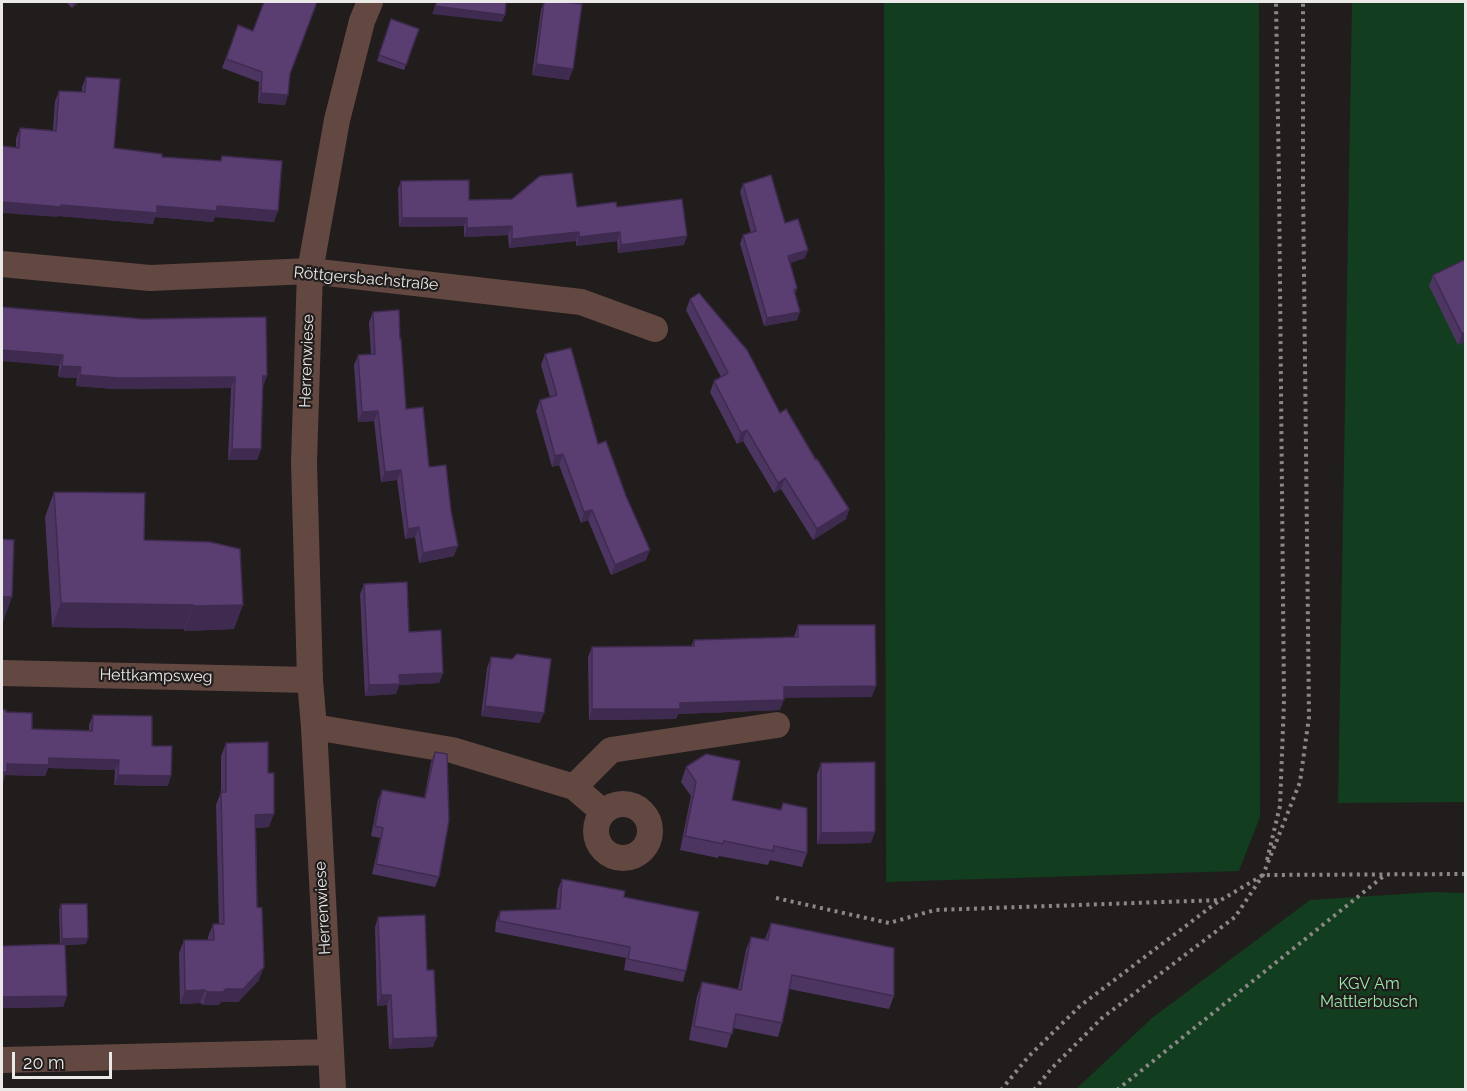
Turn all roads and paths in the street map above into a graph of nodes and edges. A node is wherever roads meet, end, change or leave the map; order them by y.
1 (370, 2) edge
2 (1276, 2) edge
3 (1303, 2) edge
4 (2, 264) edge
5 (310, 271) junction
6 (655, 328) dead end
7 (2, 673) edge
8 (310, 680) junction
9 (777, 724) dead end
10 (314, 727) junction
11 (574, 787) junction
12 (603, 812) dead end
13 (1385, 874) junction
14 (1466, 874) edge
15 (1263, 875) junction
16 (776, 898) dead end
17 (1221, 900) junction
18 (330, 1052) junction
19 (2, 1060) edge
20 (333, 1089) edge
21 (1001, 1089) edge
22 (1034, 1089) edge
23 (1117, 1089) edge

1 - 5 street, Herrenwiese
2 - 15 path
3 - 15 path
4 - 5 street, Röttgersbachstraße
5 - 6 street, Röttgersbachstraße
5 - 8 street, Herrenwiese
7 - 8 street, Hettkampsweg
8 - 10 street, Herrenwiese
9 - 11 street
10 - 11 street
10 - 18 street, Herrenwiese
11 - 12 street
13 - 14 path
13 - 15 path
13 - 23 path
15 - 17 path
15 - 22 path
16 - 17 path
17 - 21 path
18 - 19 street
18 - 20 street, Herrenwiese

